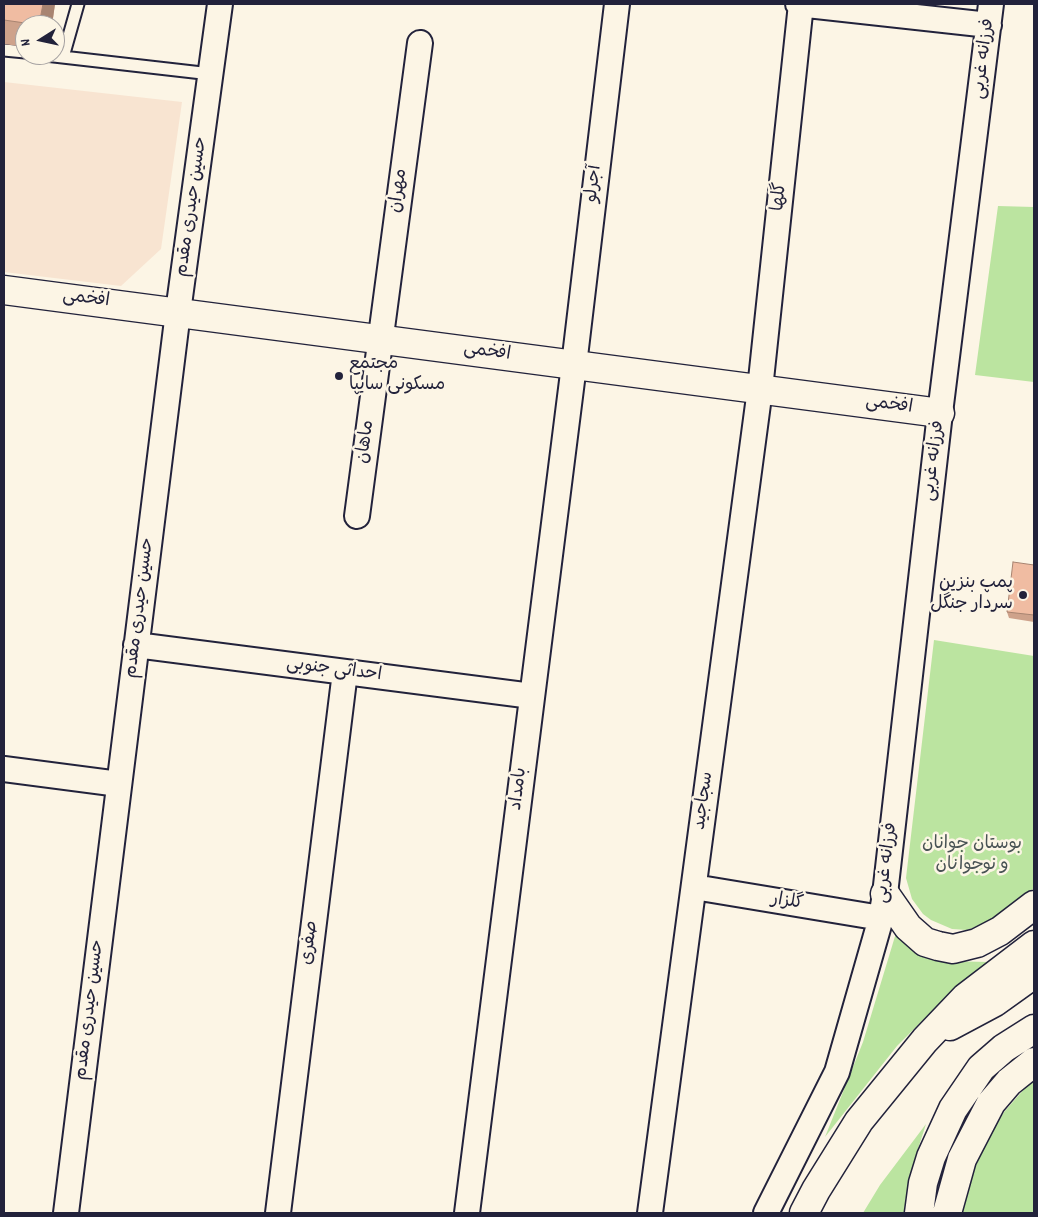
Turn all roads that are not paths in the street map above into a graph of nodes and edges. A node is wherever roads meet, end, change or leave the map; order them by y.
1 (78, 4) edge
2 (220, 4) edge
3 (617, 4) edge
4 (798, 4) edge
5 (802, 4) edge
6 (990, 15) edge
7 (420, 43) dead end
8 (65, 50) edge
9 (65, 57) edge
10 (211, 74) junction
11 (4, 290) edge
12 (178, 312) junction
13 (380, 339) junction
14 (574, 365) junction
15 (760, 389) junction
16 (940, 413) junction
17 (357, 516) dead end
18 (136, 646) junction
19 (345, 672) junction
20 (532, 696) junction
21 (4, 769) edge
22 (119, 784) junction
23 (694, 887) junction
24 (1034, 905) edge
25 (883, 906) junction
26 (1034, 945) edge
27 (1034, 974) edge
28 (1034, 1029) edge
29 (925, 1040) junction
30 (1034, 1062) edge
31 (66, 1213) edge
32 (278, 1213) edge
33 (467, 1213) edge
34 (650, 1213) edge
35 (766, 1213) edge
36 (804, 1213) edge
37 (919, 1213) edge
38 (947, 1213) edge

1 - 8 lane
2 - 10 street, حسین حیدری مقدم
3 - 14 street, آجرلو
4 - 5 street
5 - 6 street
5 - 15 street, گلها
6 - 16 street, فرزانه غربی
7 - 13 street, مهران
9 - 10 lane
10 - 12 street, حسین حیدری مقدم
11 - 12 main road, افخمی
12 - 13 main road, افخمی
12 - 18 street, حسین حیدری مقدم
13 - 14 main road, افخمی
13 - 17 street, ماهان
14 - 15 main road, افخمی
14 - 20 street, بامداد
15 - 16 main road, افخمی
15 - 23 street, سجاجید
16 - 25 street, فرزانه غربی
18 - 19 street, احداثی جنوبی
18 - 22 street, حسین حیدری مقدم
19 - 20 street, احداثی جنوبی
19 - 32 street, صفری
20 - 33 street, بامداد
21 - 22 street
22 - 31 street, حسین حیدری مقدم
23 - 25 street, گلزار
23 - 34 street, سجاجید
24 - 25 main road
25 - 35 street, فرزانه غربی
26 - 29 main road
27 - 29 main road
28 - 37 main road
29 - 36 main road
30 - 38 main road

